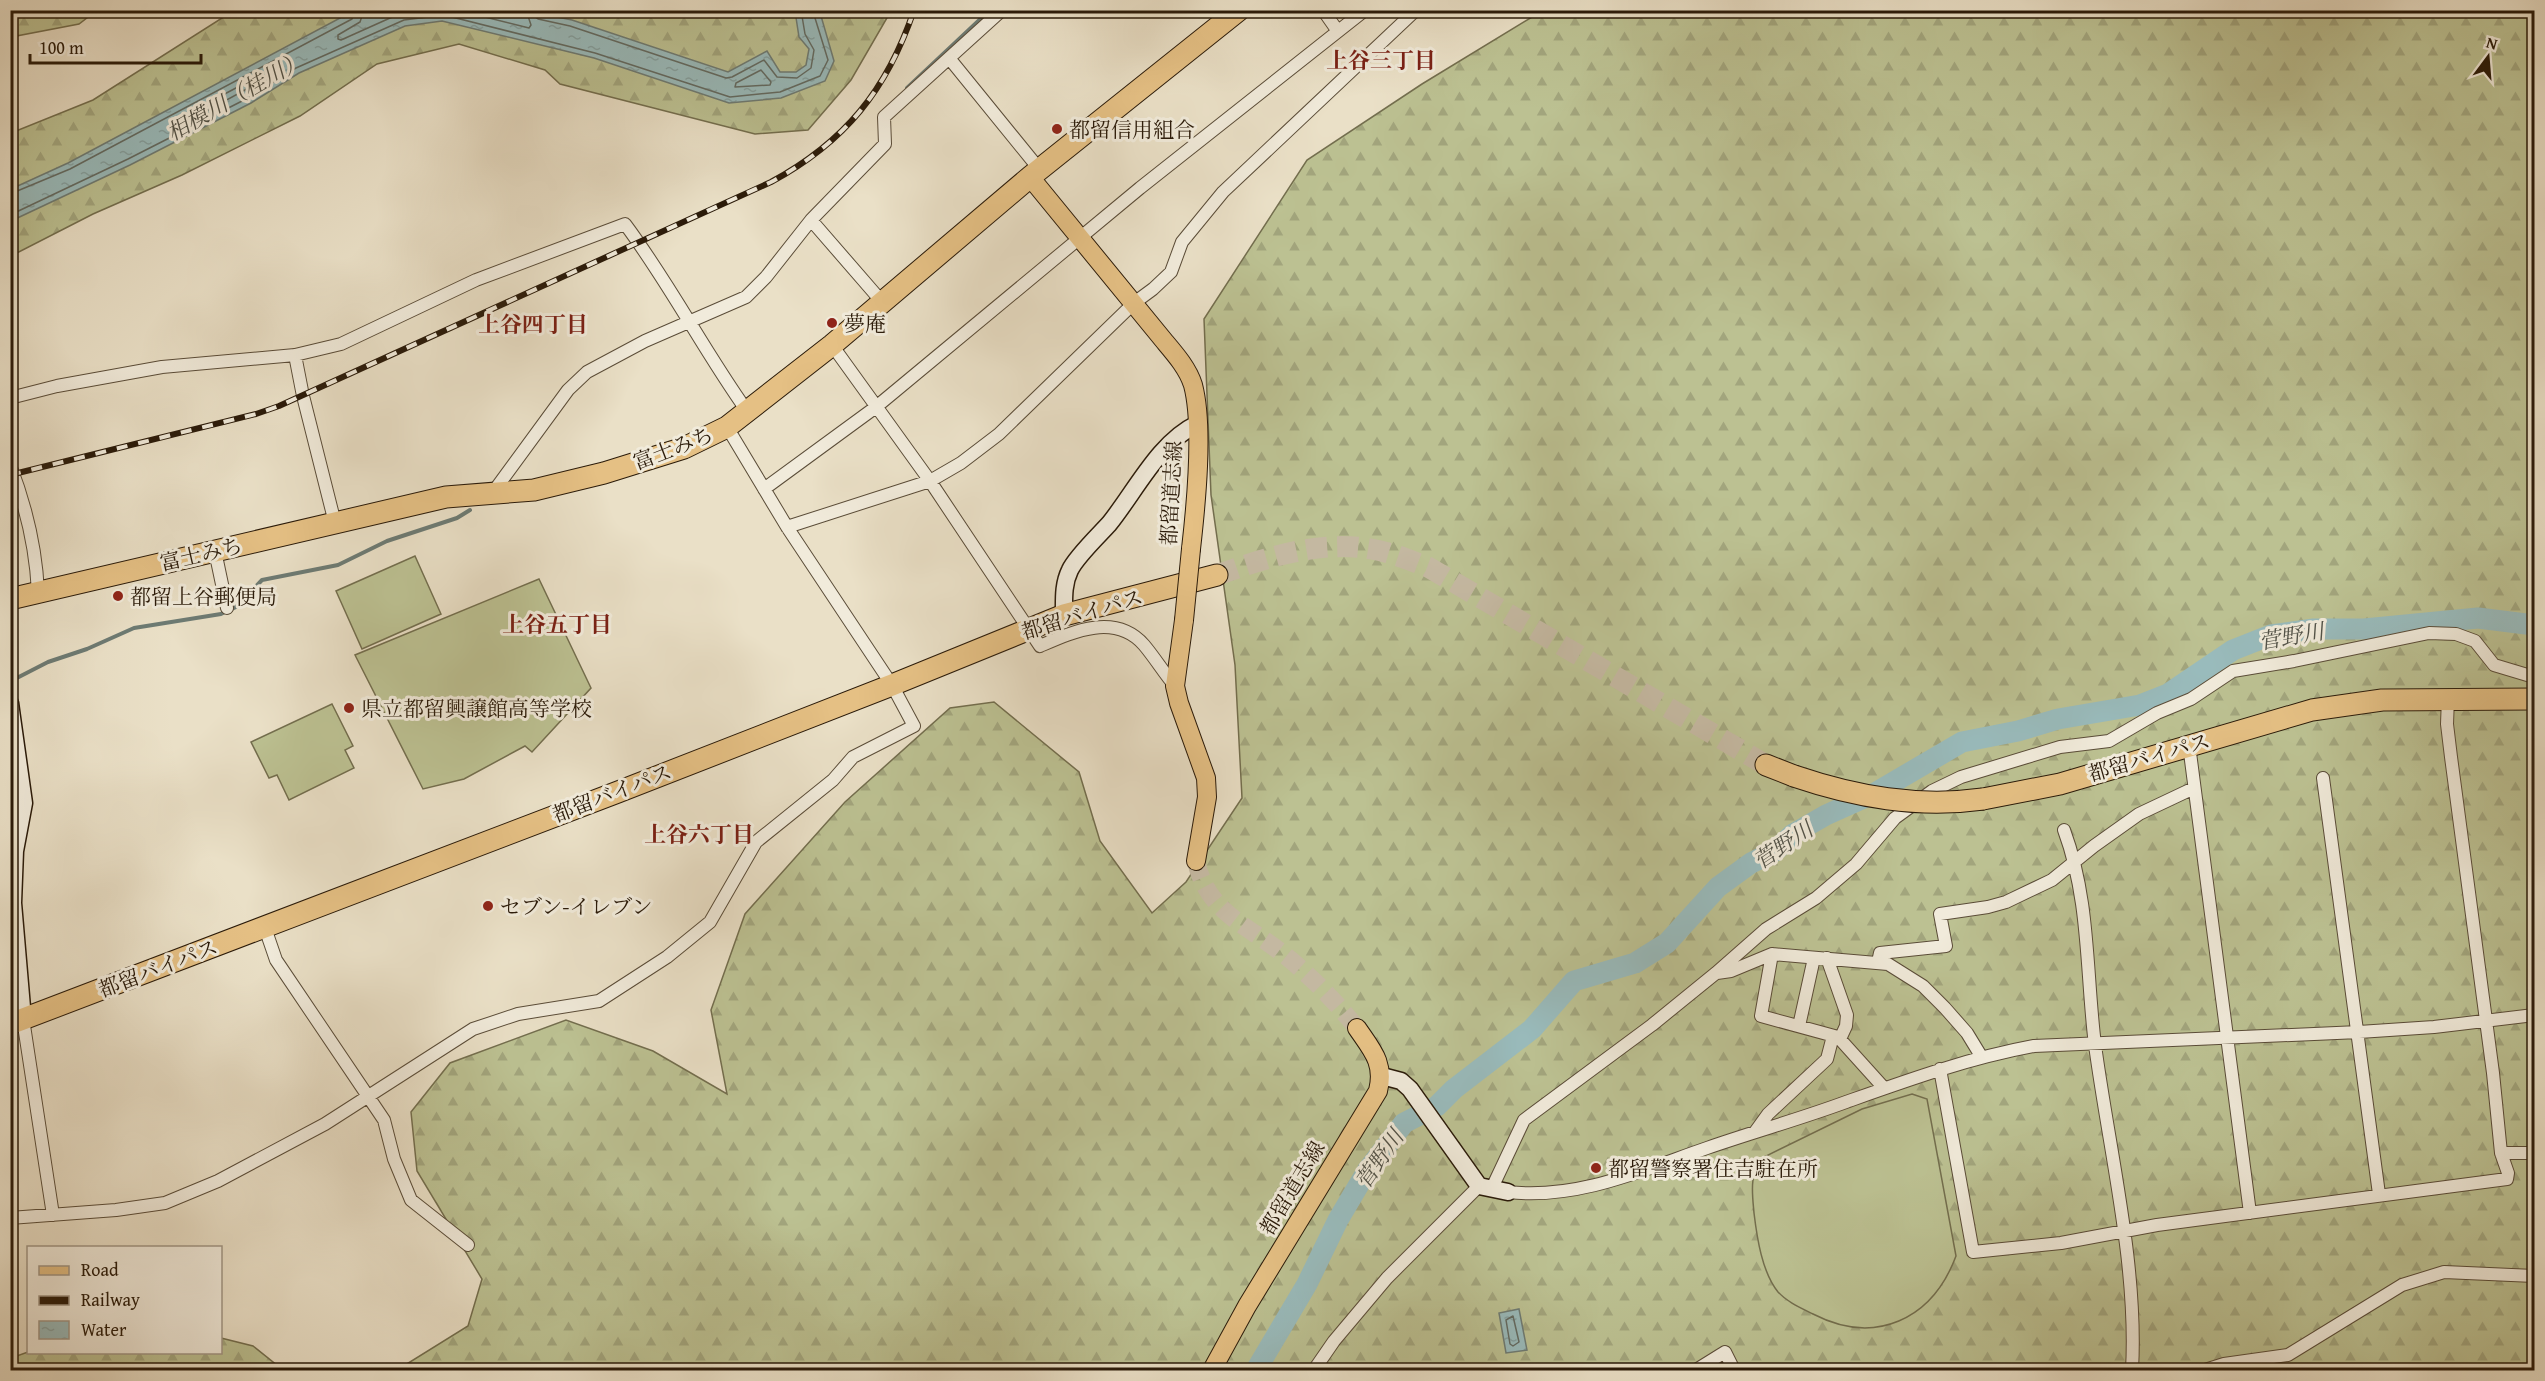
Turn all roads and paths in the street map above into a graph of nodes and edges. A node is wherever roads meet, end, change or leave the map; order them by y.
1 (1002, 10) edge
2 (1323, 10) edge
3 (1365, 10) edge
4 (1416, 10) edge
5 (1234, 12) edge
6 (1337, 30) junction
7 (949, 58) junction
8 (1035, 173) junction
9 (811, 220) junction
10 (1080, 237) junction
11 (883, 303) junction
12 (1134, 303) junction
13 (690, 320) junction
14 (832, 345) junction
15 (295, 355) junction
16 (10, 398) edge
17 (876, 406) junction
18 (747, 411) junction
19 (1197, 424) junction
20 (727, 427) junction
21 (10, 465) edge
22 (930, 481) junction
23 (764, 489) junction
24 (494, 491) junction
25 (335, 523) junction
26 (787, 527) junction
27 (215, 552) junction
28 (1217, 574) tunnel mouth
29 (38, 592) junction
30 (10, 599) edge
31 (227, 608) dead end
32 (1064, 615) junction
33 (1027, 629) junction
34 (2535, 677) edge
35 (892, 685) junction
36 (1175, 686) junction
37 (2448, 698) junction
38 (2535, 699) edge
39 (10, 703) edge
40 (2189, 745) junction
41 (1766, 765) tunnel mouth
42 (2323, 778) dead end
43 (2194, 788) junction
44 (2064, 830) dead end
45 (13, 851) edge
46 (1196, 861) tunnel mouth
47 (2076, 862) junction
48 (265, 928) junction
49 (1773, 954) junction
50 (1821, 958) junction
51 (1878, 962) junction
52 (1716, 973) junction
53 (2535, 1016) edge
54 (17, 1022) edge
55 (2487, 1022) junction
56 (1799, 1026) junction
57 (1358, 1028) tunnel mouth
58 (2359, 1032) junction
59 (1836, 1037) junction
60 (2229, 1038) junction
61 (2095, 1043) junction
62 (1981, 1056) junction
63 (1941, 1069) junction
64 (1382, 1076) junction
65 (1884, 1088) junction
66 (369, 1096) junction
67 (1755, 1132) junction
68 (2501, 1153) junction
69 (2535, 1153) edge
70 (1493, 1189) junction
71 (2379, 1194) junction
72 (2250, 1213) junction
73 (53, 1215) junction
74 (10, 1218) edge
75 (2124, 1232) junction
76 (468, 1245) dead end
77 (2535, 1276) edge
78 (1212, 1371) edge
79 (1314, 1371) edge
80 (1696, 1371) edge
81 (1734, 1371) edge
82 (2132, 1371) edge
83 (2205, 1371) edge

1 - 7 street
2 - 6 street
3 - 6 street
4 - 12 street
5 - 8 highway, 富士みち
6 - 10 street
7 - 8 street
7 - 9 street
8 - 10 main road, 都留道志線
8 - 11 highway, 富士みち
9 - 11 street
9 - 13 street
10 - 12 main road, 都留道志線
10 - 17 street
11 - 14 highway, 富士みち
12 - 19 main road, 都留道志線
12 - 22 street
13 - 15 street
13 - 18 street
13 - 24 street
14 - 17 street
14 - 18 highway, 富士みち
15 - 16 street
15 - 25 street
17 - 22 street
17 - 23 street
18 - 20 highway, 富士みち
19 - 32 street
19 - 36 main road, 都留道志線, bridge
20 - 23 street
20 - 24 highway, 富士みち
21 - 29 street
22 - 26 street
22 - 33 street
23 - 26 street
24 - 25 highway, 富士みち
25 - 27 highway, 富士みち
26 - 35 street
27 - 29 highway, 富士みち
27 - 31 street
28 - 32 highway, 都留バイパス
29 - 30 highway, 富士みち
32 - 33 highway, 都留バイパス
33 - 35 highway, 都留バイパス
33 - 36 street
34 - 52 street
35 - 48 highway, 都留バイパス
35 - 66 street
36 - 46 main road, 都留道志線
37 - 38 highway, 都留バイパス
37 - 40 highway, 都留バイパス
37 - 55 street
39 - 45 street
40 - 41 highway, 都留バイパス, bridge
40 - 43 street
42 - 58 street
43 - 47 street
43 - 60 street
44 - 47 street
45 - 54 street
47 - 51 street
47 - 61 street
48 - 54 highway, 都留バイパス
48 - 66 street
49 - 50 street
49 - 52 street
49 - 56 street
50 - 51 street
50 - 56 street
50 - 59 street
51 - 62 street
52 - 70 street
53 - 55 street
54 - 73 street
55 - 58 street
55 - 68 street
56 - 59 street
57 - 64 main road
58 - 60 street
58 - 71 street
59 - 65 street
59 - 67 street
60 - 61 street
60 - 72 street
61 - 62 street
61 - 75 street
62 - 63 street
63 - 65 street
63 - 75 street
64 - 70 street
64 - 78 main road, 都留道志線
65 - 67 street
66 - 73 street
66 - 76 street
67 - 70 street
68 - 69 street
68 - 71 street
70 - 79 street
71 - 72 street
72 - 75 street
73 - 74 street
75 - 82 street
77 - 83 street
80 - 81 street

